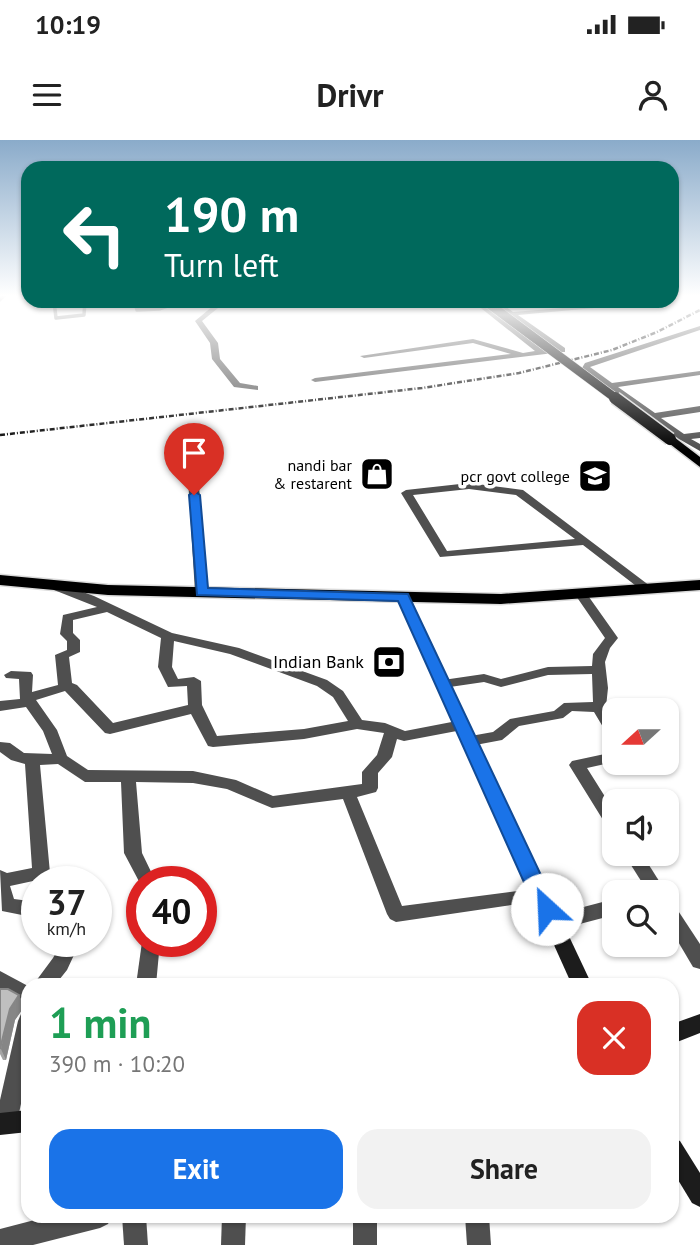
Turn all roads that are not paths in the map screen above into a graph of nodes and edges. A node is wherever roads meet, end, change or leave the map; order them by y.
1 (215, 348) edge
2 (425, 348) edge
3 (497, 348) edge
4 (535, 348) edge
5 (549, 348) edge
6 (559, 348) edge
7 (641, 348) edge
8 (542, 353) junction
9 (363, 356) dead end
10 (528, 356) junction
11 (700, 373) edge
12 (315, 380) dead end
13 (610, 386) junction
14 (255, 388) dead end
15 (700, 409) edge
16 (654, 416) junction
17 (700, 435) edge
18 (676, 439) junction
19 (191, 446) dead end
20 (699, 455) edge
21 (584, 542) junction
22 (0, 580) edge
23 (700, 585) edge
24 (58, 587) junction
25 (648, 589) junction
26 (201, 592) junction
27 (580, 593) junction
28 (403, 597) junction
29 (108, 608) junction
30 (168, 636) junction
31 (598, 670) junction
32 (11, 675) dead end
33 (443, 684) junction
34 (65, 687) junction
35 (28, 700) junction
36 (0, 706) edge
37 (599, 706) junction
38 (196, 708) junction
39 (602, 711) edge
40 (357, 724) junction
41 (462, 725) junction
42 (392, 731) junction
43 (470, 741) junction
44 (0, 747) edge
45 (32, 759) junction
46 (61, 760) junction
47 (602, 760) edge
48 (128, 776) junction
49 (348, 793) junction
50 (602, 805) edge
51 (139, 866) edge
52 (1, 879) edge
53 (540, 895) junction
54 (21, 908) edge
55 (602, 909) edge
56 (553, 923) junction
57 (679, 927) edge
58 (64, 957) edge
59 (149, 957) edge
60 (700, 961) edge
61 (49, 978) edge
62 (147, 978) edge
63 (579, 978) edge
64 (0, 980) edge
65 (21, 993) edge
66 (700, 1023) edge
67 (679, 1031) edge
68 (21, 1063) edge
69 (11, 1123) edge
70 (679, 1160) edge
71 (700, 1195) edge
72 (72, 1223) edge
73 (134, 1223) edge
74 (234, 1223) edge
75 (365, 1223) edge
76 (477, 1223) edge
77 (0, 1241) edge
78 (136, 1245) edge
79 (233, 1245) edge
80 (365, 1245) edge
81 (479, 1245) edge

1 - 14 street
2 - 9 street
3 - 10 street
4 - 8 street
5 - 18 main road, bridge
6 - 8 street
7 - 13 street
8 - 10 street
10 - 12 street
11 - 13 street
13 - 16 street
15 - 16 street
16 - 18 street
17 - 18 street
18 - 20 main road
19 - 26 street
21 - 21 street
21 - 25 street
22 - 24 highway
23 - 25 highway
24 - 26 highway
24 - 29 street
25 - 27 highway
26 - 28 highway
27 - 28 highway
27 - 31 street
28 - 33 street
29 - 30 street
29 - 34 street
30 - 38 street
30 - 40 street
31 - 33 street
31 - 37 street
32 - 35 street
33 - 41 street
34 - 35 street
34 - 38 street
35 - 36 street
35 - 46 street
37 - 39 street
37 - 43 street
38 - 40 street
40 - 42 street
41 - 42 street
41 - 43 street
42 - 49 street
43 - 53 street
44 - 45 street
45 - 46 street
45 - 52 street
46 - 48 street
47 - 50 street
48 - 49 street
48 - 51 street
49 - 53 street
52 - 54 street
53 - 56 street
55 - 56 street
56 - 63 street
57 - 60 street
58 - 61 street
59 - 62 street
64 - 65 street
66 - 67 street
68 - 69 street
70 - 71 street
72 - 77 street
73 - 78 street
74 - 79 street
75 - 80 street
76 - 81 street

